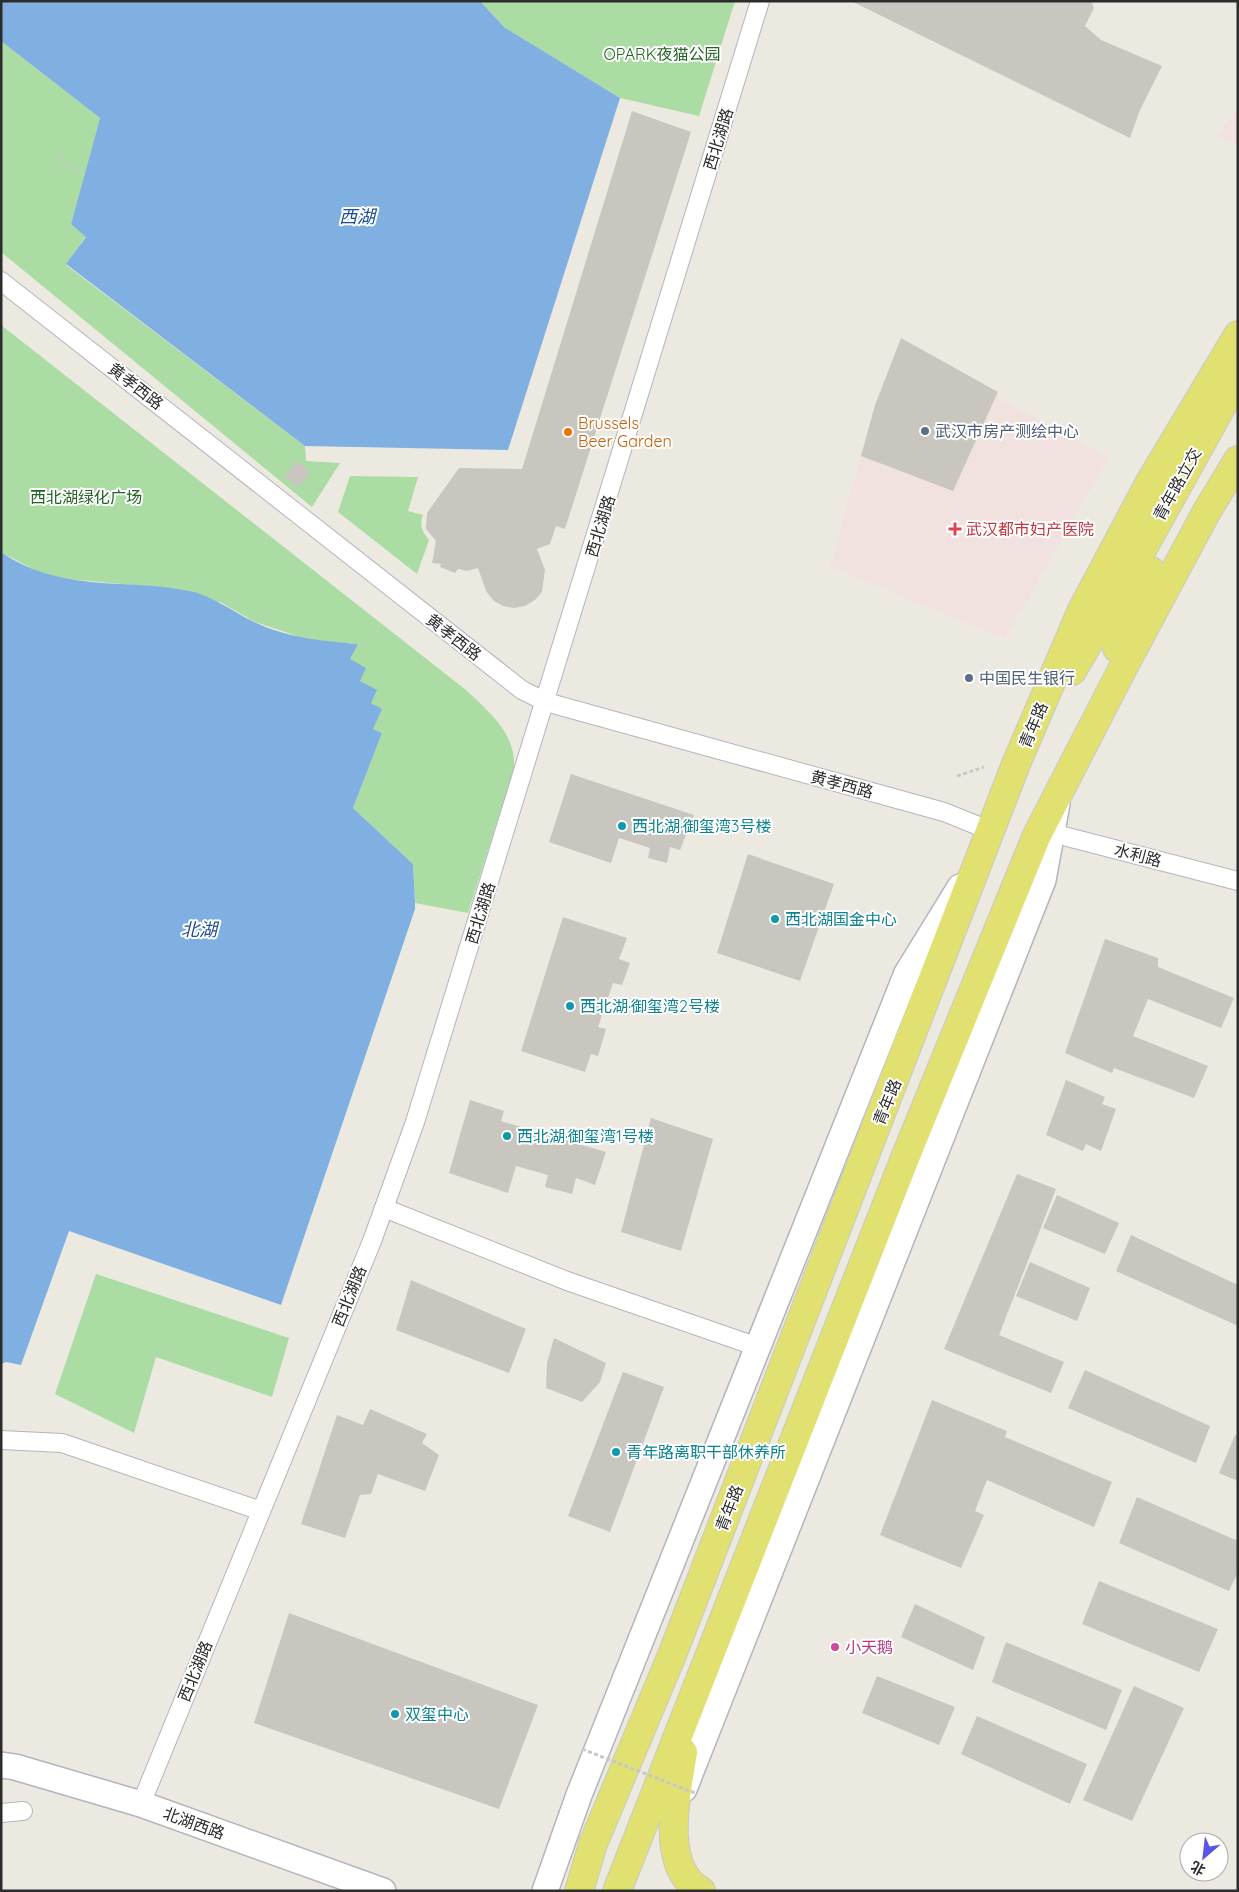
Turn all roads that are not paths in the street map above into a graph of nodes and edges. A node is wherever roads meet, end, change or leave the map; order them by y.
1 (760, 1) edge
2 (1, 280) edge
3 (1238, 335) edge
4 (1238, 377) edge
5 (1238, 413) edge
6 (1238, 460) edge
7 (1126, 596) junction
8 (546, 702) junction
9 (1016, 764) junction
10 (1065, 779) junction
11 (1045, 834) junction
12 (987, 840) junction
13 (1238, 881) edge
14 (384, 1208) junction
15 (758, 1347) junction
16 (1, 1440) edge
17 (261, 1511) junction
18 (690, 1706) junction
19 (1, 1765) edge
20 (141, 1804) junction
21 (23, 1811) dead end
22 (1, 1814) edge
23 (674, 1814) junction
24 (383, 1891) edge
25 (545, 1891) edge
26 (579, 1891) edge
27 (617, 1891) edge
28 (701, 1891) edge

1 - 8 street, 西北湖路
2 - 8 street, 黄孝西路
3 - 9 main road, 青年路
4 - 7 main road, 青年路立交
5 - 7 main road, 青年路立交
6 - 10 main road
7 - 9 main road
7 - 10 main road
8 - 12 street, 黄孝西路
8 - 14 street, 西北湖路
9 - 12 main road, 青年路
10 - 11 main road
11 - 13 street, 水利路
11 - 18 main road
11 - 23 main road
12 - 15 main road
12 - 26 main road, 青年路
14 - 15 street
14 - 17 street, 西北湖路
15 - 25 main road
16 - 17 street
17 - 20 street, 西北湖路
18 - 23 main road
18 - 27 main road
19 - 20 main road, 北湖西路
20 - 24 main road, 北湖西路
21 - 22 street
23 - 28 main road

